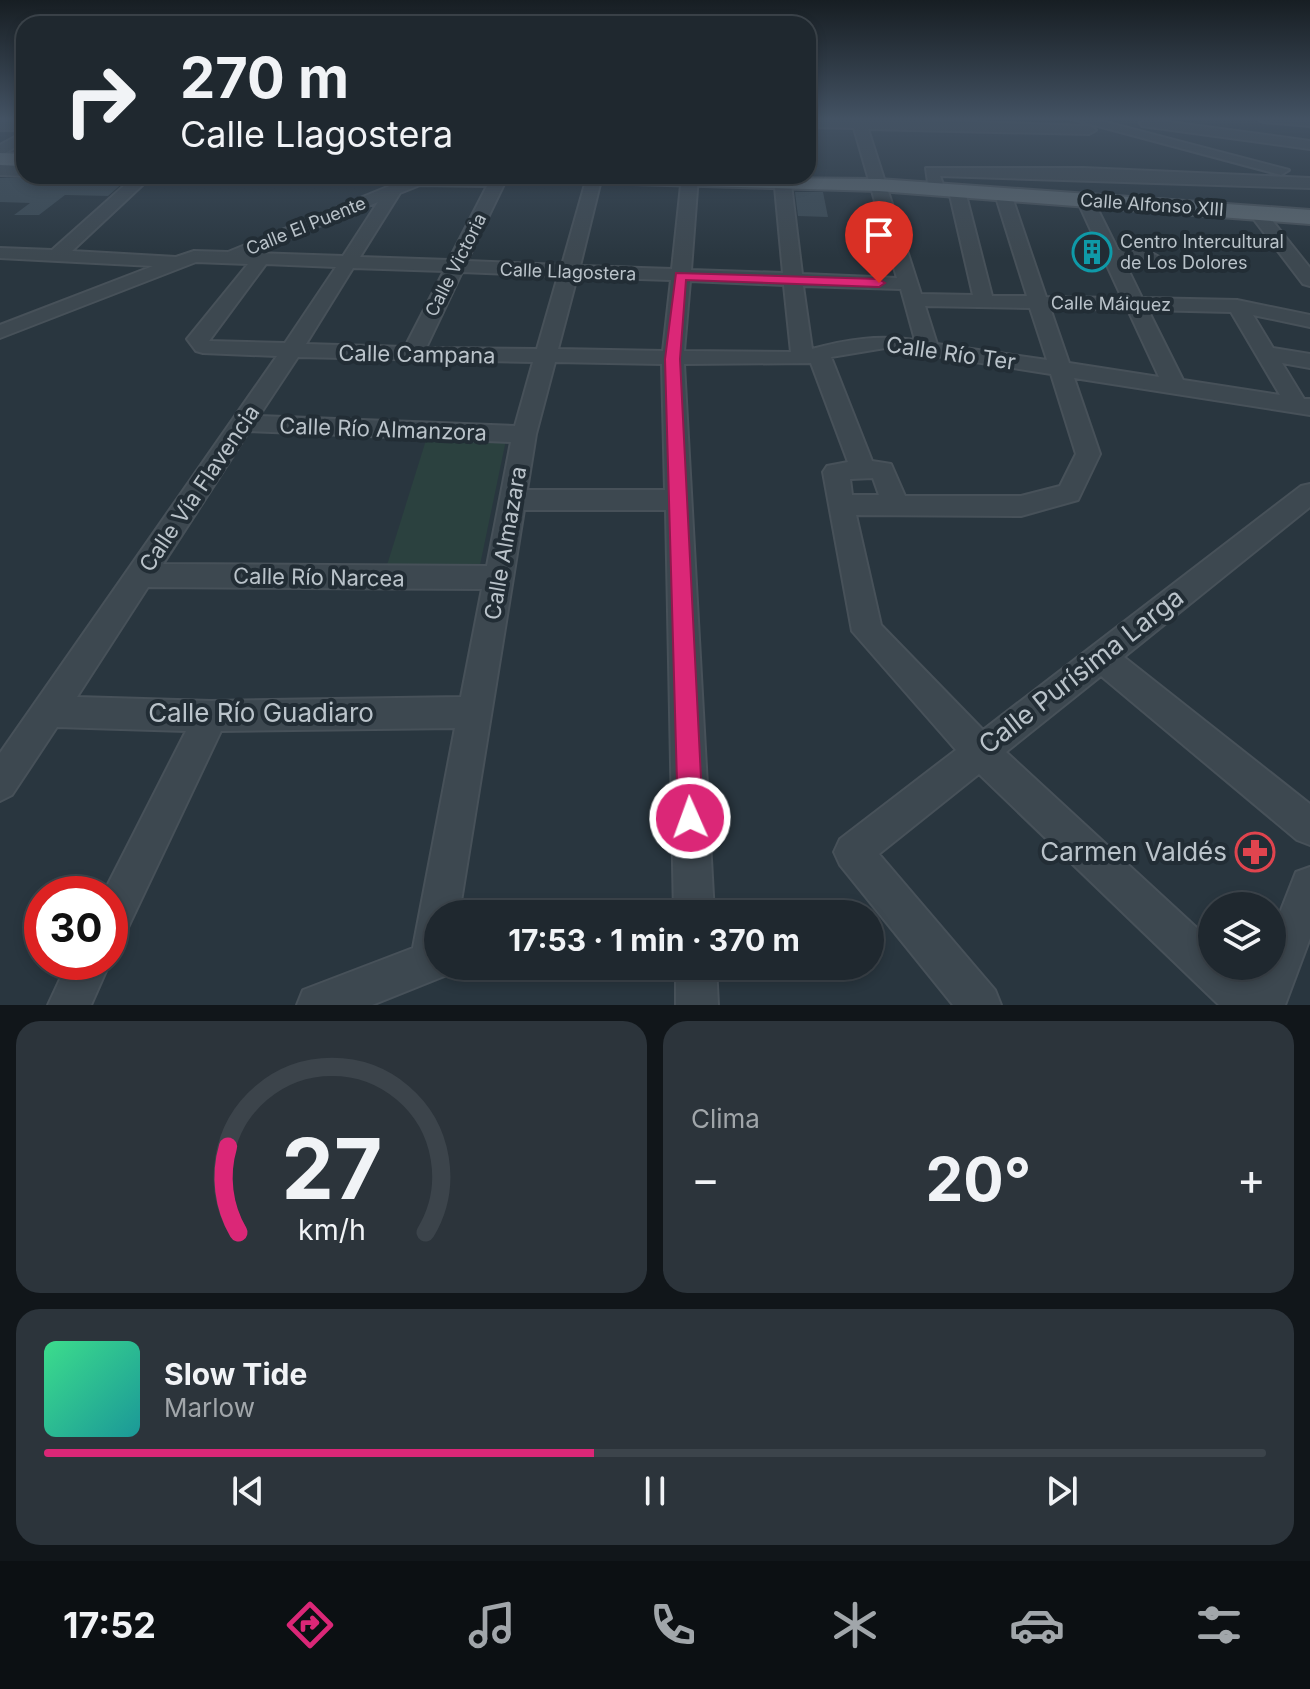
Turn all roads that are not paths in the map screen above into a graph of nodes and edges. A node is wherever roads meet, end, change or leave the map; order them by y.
1 (873, 165) edge
2 (1022, 165) edge
3 (1162, 165) edge
4 (1260, 165) edge
5 (1284, 165) edge
6 (1285, 171) junction
7 (1026, 172) junction
8 (1137, 175) junction
9 (1171, 176) junction
10 (1237, 180) junction
11 (816, 181) edge
12 (1306, 183) edge
13 (135, 184) edge
14 (408, 184) edge
15 (496, 184) edge
16 (593, 184) edge
17 (688, 184) edge
18 (784, 184) edge
19 (879, 185) junction
20 (394, 190) junction
21 (947, 190) junction
22 (1003, 194) junction
23 (1038, 197) junction
24 (1085, 200) junction
25 (1159, 206) junction
26 (1262, 213) junction
27 (1310, 217) edge
28 (0, 253) edge
29 (57, 255) junction
30 (1110, 255) junction
31 (229, 257) junction
32 (1150, 257) dead end
33 (262, 258) junction
34 (174, 263) junction
35 (346, 264) junction
36 (454, 268) junction
37 (568, 273) junction
38 (680, 276) junction
39 (794, 280) junction
40 (1310, 280) edge
41 (909, 292) junction
42 (984, 302) junction
43 (1038, 303) junction
44 (1133, 304) junction
45 (1237, 306) junction
46 (1310, 321) edge
47 (0, 332) edge
48 (928, 348) junction
49 (291, 351) junction
50 (1264, 353) junction
51 (412, 354) junction
52 (544, 356) junction
53 (810, 357) junction
54 (673, 359) junction
55 (1310, 361) edge
56 (1059, 367) junction
57 (1174, 385) junction
58 (1304, 406) edge
59 (242, 423) junction
60 (524, 434) junction
61 (863, 469) junction
62 (1308, 496) edge
63 (512, 500) junction
64 (678, 500) junction
65 (841, 505) junction
66 (896, 505) junction
67 (140, 575) junction
68 (498, 578) junction
69 (1099, 656) junction
70 (48, 711) junction
71 (475, 712) junction
72 (211, 716) junction
73 (979, 750) junction
74 (0, 783) edge
75 (1310, 827) edge
76 (128, 885) edge
77 (1310, 886) edge
78 (441, 900) edge
79 (693, 900) edge
80 (424, 953) edge
81 (81, 980) edge
82 (696, 980) edge
83 (69, 1005) edge
84 (318, 1005) edge
85 (697, 1005) edge
86 (980, 1005) edge
87 (1249, 1005) edge
88 (1264, 1005) edge

1 - 19 street
2 - 7 street
3 - 9 street
4 - 6 street
5 - 6 street
6 - 12 street
7 - 8 street
7 - 21 street
7 - 23 street
8 - 9 street
8 - 25 street
9 - 10 street
10 - 12 street
10 - 26 street
11 - 19 main road, Calle Alfonso XIII
13 - 29 street
14 - 20 street, Calle El Puente
15 - 36 street, Calle Victoria
16 - 37 street, Calle Almazara
17 - 38 street
18 - 39 street
19 - 21 main road, Calle Alfonso XIII
19 - 41 street
20 - 31 street, Calle El Puente
20 - 35 street, Calle Vía Flavencia
21 - 22 main road, Calle Alfonso XIII
21 - 42 street
22 - 23 main road, Calle Alfonso XIII
22 - 43 street
23 - 24 main road, Calle Alfonso XIII
24 - 25 main road, Calle Alfonso XIII
24 - 30 street
25 - 26 main road, Calle Alfonso XIII
26 - 27 main road, Calle Alfonso XIII
26 - 40 street
28 - 29 street
29 - 34 street
30 - 32 street
30 - 44 street
31 - 33 street, Calle Llagostera
31 - 34 street, Calle Llagostera
33 - 35 street, Calle Llagostera
33 - 49 street, Calle Campana
34 - 47 street
35 - 36 street, Calle Llagostera
35 - 49 street, Calle Vía Flavencia
36 - 37 street, Calle Llagostera
36 - 51 street, Calle Victoria
37 - 38 street, Calle Llagostera
37 - 52 street, Calle Almazara
38 - 39 street, Calle Llagostera
38 - 54 street
39 - 41 street, Calle Llagostera
39 - 53 street
41 - 42 street, Calle Máiquez
41 - 48 street
42 - 43 street, Calle Máiquez
43 - 44 street, Calle Máiquez
43 - 56 street
44 - 45 street, Calle Máiquez
44 - 57 street
45 - 46 street, Calle Máiquez
45 - 50 street
48 - 53 street, Calle Río Ter
48 - 56 street, Calle Río Ter
49 - 51 street, Calle Campana
49 - 59 street, Calle Vía Flavencia
50 - 55 street
50 - 58 street
51 - 52 street, Calle Campana
52 - 54 street, Calle Río Ter
52 - 60 street, Calle Almazara
53 - 54 street, Calle Río Ter
53 - 61 street
54 - 64 street
56 - 57 street, Calle Río Ter
56 - 66 street
57 - 58 street, Calle Río Ter
59 - 60 street, Calle Río Almanzora
59 - 67 street, Calle Vía Flavencia
60 - 63 street, Calle Almazara
61 - 65 street
61 - 66 street
62 - 69 street, Calle Purísima Larga
63 - 64 street
63 - 68 street, Calle Almazara
64 - 79 street
65 - 66 street
65 - 73 street
67 - 68 street, Calle Río Narcea
67 - 70 street, Calle Vía Flavencia
68 - 71 street, Calle Almazara
69 - 73 street, Calle Purísima Larga
69 - 75 street
70 - 72 street, Calle Río Guadiaro
70 - 74 street, Calle Vía Flavencia
71 - 72 street, Calle Río Guadiaro
71 - 78 street, Calle Almazara
72 - 76 street
73 - 86 street, Calle Purísima Larga
73 - 87 street
77 - 88 street
80 - 84 street
81 - 83 street
82 - 85 street

